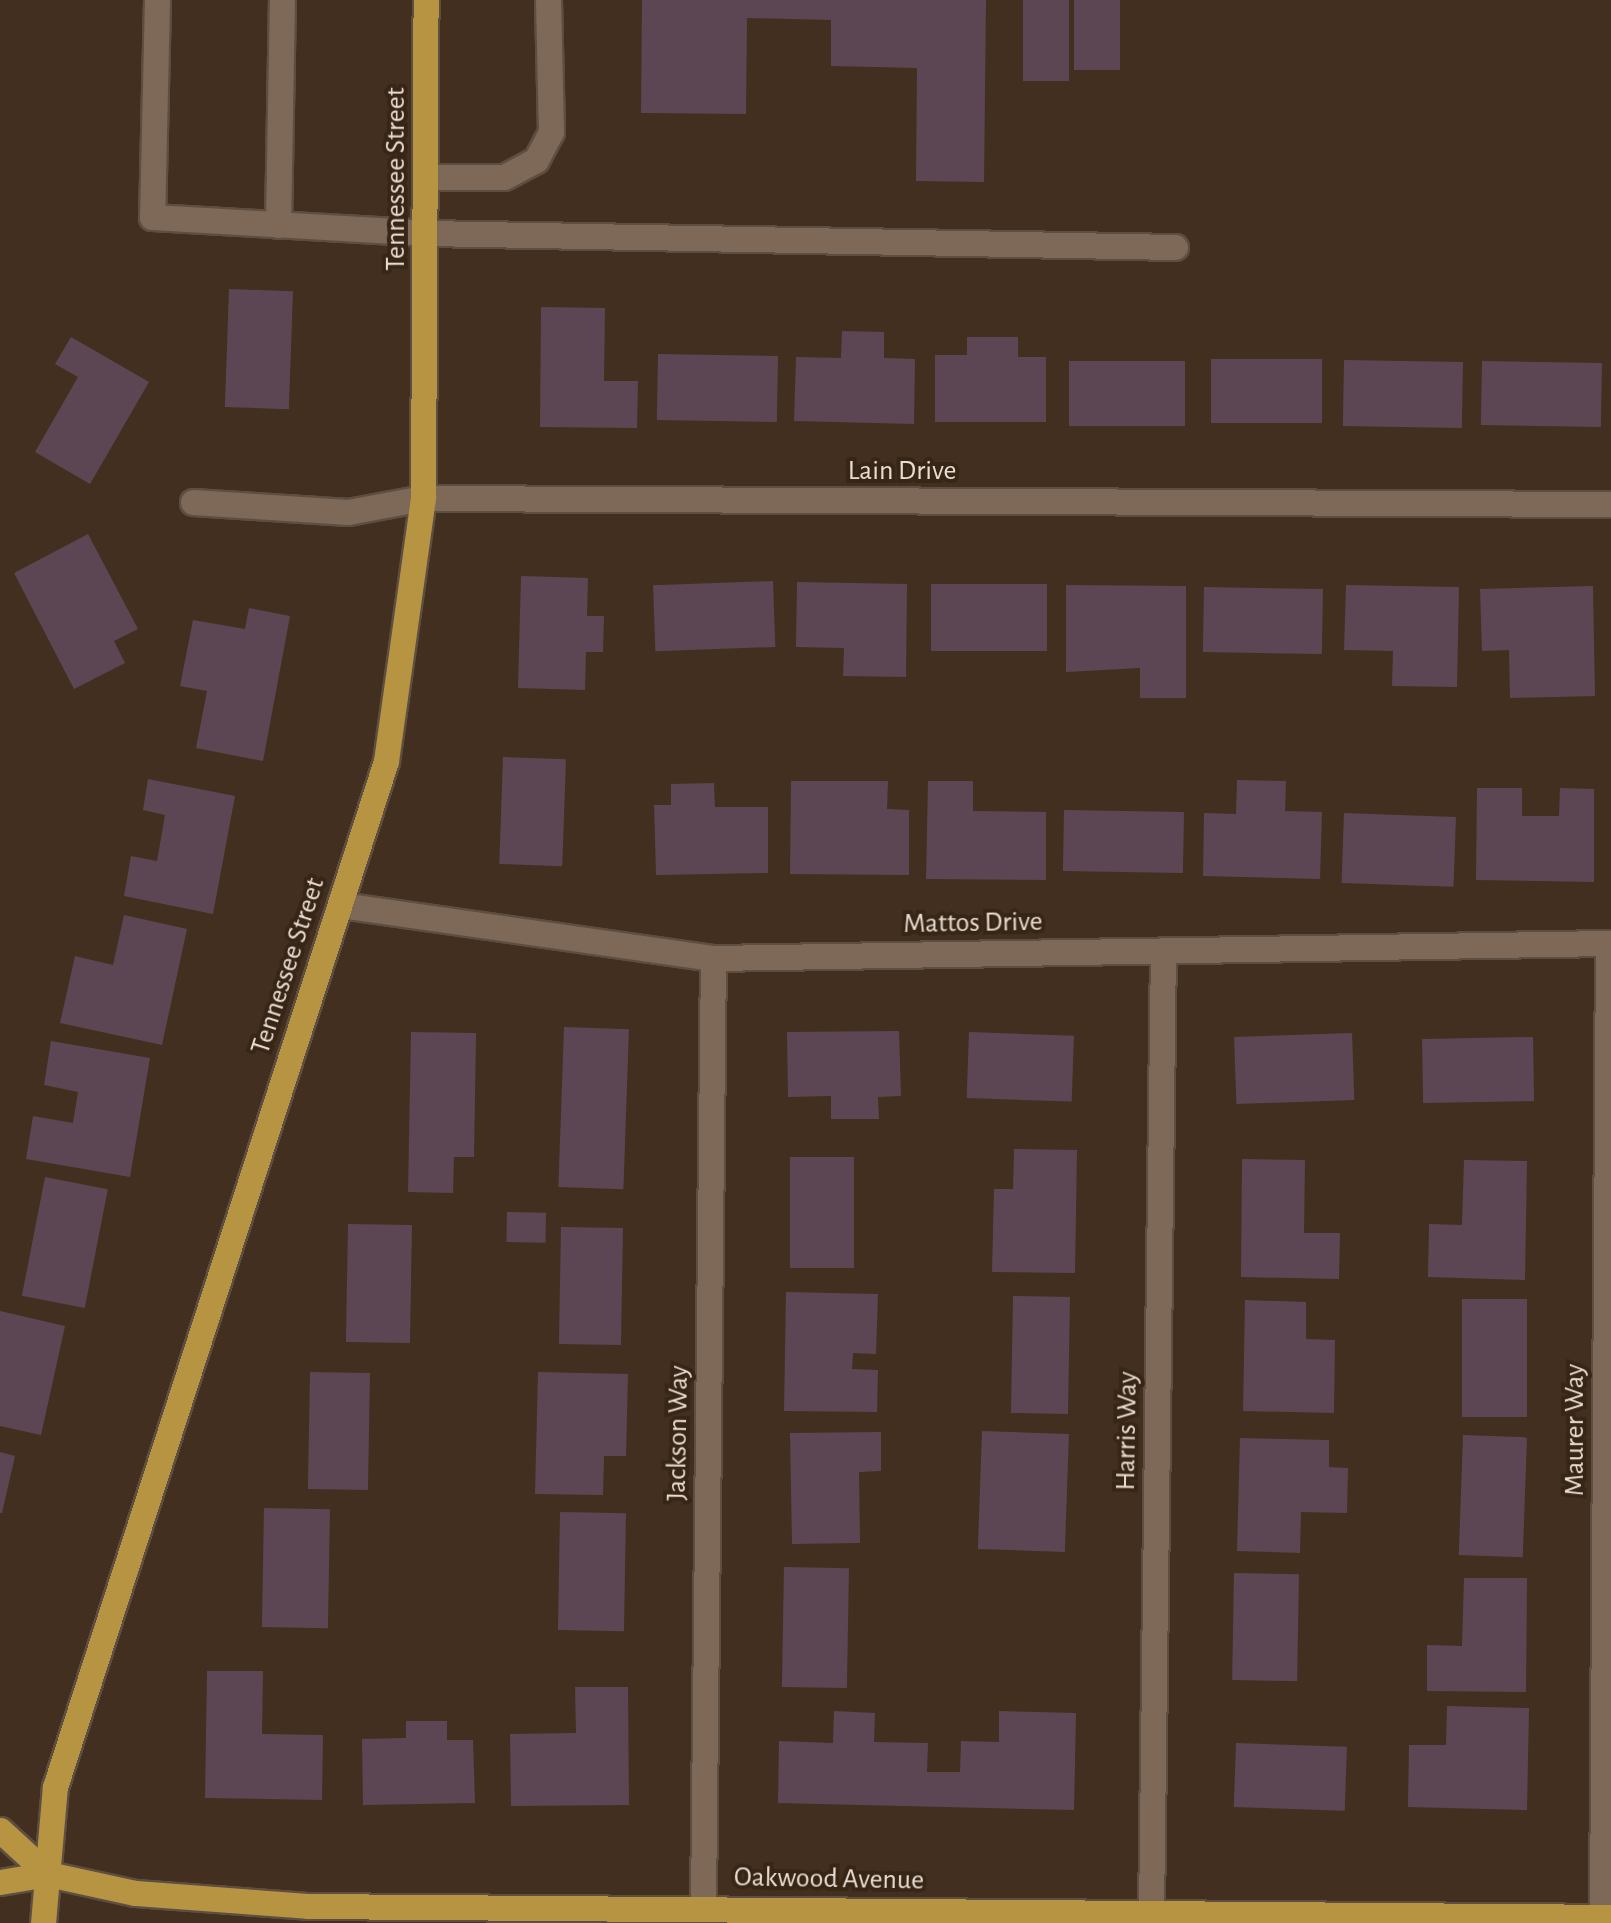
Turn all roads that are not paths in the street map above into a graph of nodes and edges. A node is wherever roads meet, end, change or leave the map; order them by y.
1 (157, 0) edge
2 (282, 0) edge
3 (426, 0) edge
4 (548, 0) edge
5 (428, 177) junction
6 (278, 225) junction
7 (426, 233) junction
8 (1175, 247) dead end
9 (423, 498) junction
10 (193, 502) dead end
11 (1611, 504) edge
12 (340, 905) junction
13 (1610, 943) edge
14 (1163, 950) junction
15 (713, 958) junction
16 (0, 1830) edge
17 (48, 1874) junction
18 (0, 1882) edge
19 (703, 1908) junction
20 (1152, 1914) junction
21 (1607, 1917) edge
22 (44, 1923) edge

1 - 6 street
2 - 6 street
3 - 5 main road, Tennessee Street
4 - 5 street
5 - 7 main road, Tennessee Street
6 - 7 street
7 - 8 street
7 - 9 main road, Tennessee Street
9 - 10 street, Lain Drive
9 - 11 street, Lain Drive
9 - 12 main road, Tennessee Street
12 - 15 street, Mattos Drive
12 - 17 main road, Tennessee Street
13 - 14 street, Mattos Drive
13 - 21 street, Maurer Way
14 - 15 street, Mattos Drive
14 - 20 street, Harris Way
15 - 19 street, Jackson Way
16 - 17 main road
17 - 18 main road, Oakwood Avenue
17 - 19 main road, Oakwood Avenue
17 - 22 main road, Tennessee Street
19 - 20 main road, Oakwood Avenue
20 - 21 main road, Oakwood Avenue

